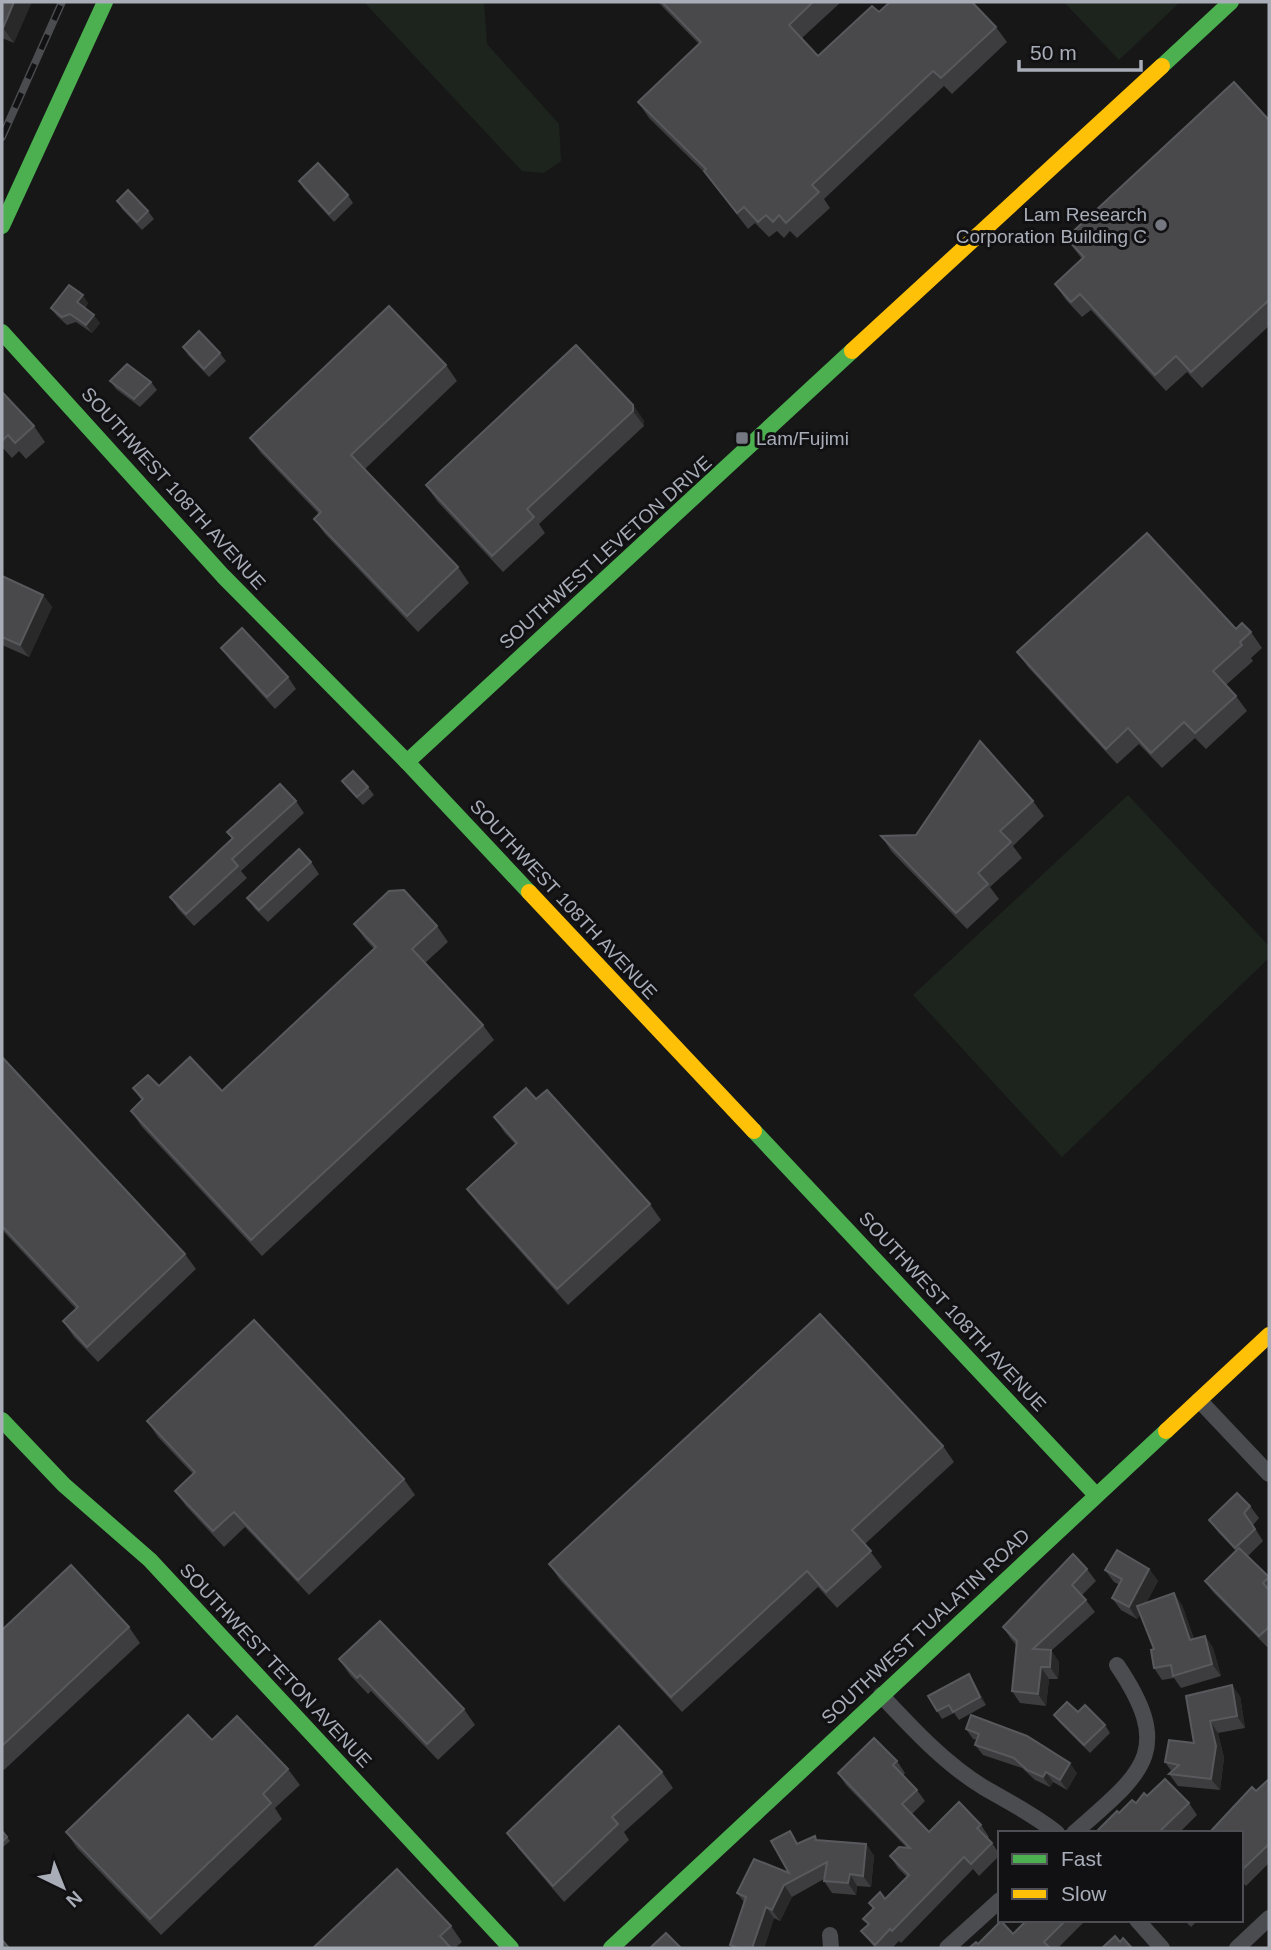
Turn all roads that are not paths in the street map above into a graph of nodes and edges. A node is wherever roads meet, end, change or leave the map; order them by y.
1 (105, 2) edge
2 (1231, 2) edge
3 (2, 226) edge
4 (2, 332) edge
5 (407, 762) junction
6 (1269, 1335) edge
7 (1199, 1400) junction
8 (2, 1420) edge
9 (1269, 1474) edge
10 (1096, 1494) junction
11 (1117, 1665) dead end
12 (881, 1695) junction
13 (1055, 1831) edge
14 (1076, 1831) edge
15 (998, 1902) edge
16 (1269, 1918) edge
17 (1139, 1922) edge
18 (511, 1948) edge
19 (611, 1948) edge
20 (947, 1948) edge
21 (1161, 1948) edge
22 (1237, 1948) edge

1 - 3 street
2 - 5 street, SOUTHWEST LEVETON DRIVE
4 - 5 street, SOUTHWEST 108TH AVENUE
5 - 10 street, SOUTHWEST 108TH AVENUE
6 - 7 street, SOUTHWEST TUALATIN ROAD
7 - 9 street
7 - 10 street, SOUTHWEST TUALATIN ROAD
8 - 18 street, SOUTHWEST TETON AVENUE
10 - 12 street, SOUTHWEST TUALATIN ROAD
11 - 14 street
12 - 13 street
12 - 19 street, SOUTHWEST TUALATIN ROAD
15 - 20 street
16 - 22 street
17 - 21 street

